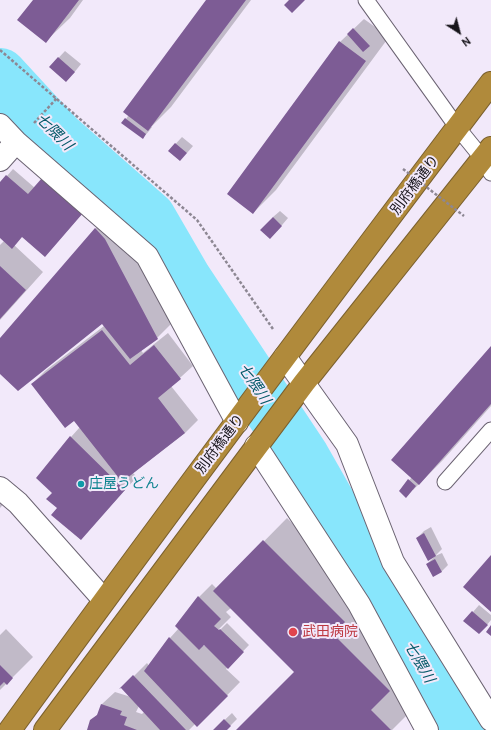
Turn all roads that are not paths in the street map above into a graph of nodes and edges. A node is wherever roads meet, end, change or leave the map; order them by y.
1 (366, 0) edge
2 (491, 83) edge
3 (0, 125) edge
4 (457, 128) junction
5 (16, 142) junction
6 (0, 160) edge
7 (488, 160) edge
8 (282, 361) junction
9 (299, 389) junction
10 (240, 418) junction
11 (491, 430) edge
12 (259, 443) junction
13 (445, 482) dead end
14 (0, 488) edge
15 (104, 600) junction
16 (491, 720) edge
17 (10, 730) edge
18 (45, 730) edge
19 (427, 730) edge

1 - 4 lane
2 - 4 highway, 別府橋通り
3 - 5 street
4 - 7 lane
4 - 8 highway, 別府橋通り
5 - 6 street
5 - 10 street
7 - 9 highway
8 - 9 street
8 - 10 highway, 別府橋通り
9 - 12 highway
9 - 16 street
10 - 15 highway, 別府橋通り
11 - 13 lane
12 - 18 highway
12 - 19 street
14 - 15 street
15 - 17 highway, 別府橋通り

